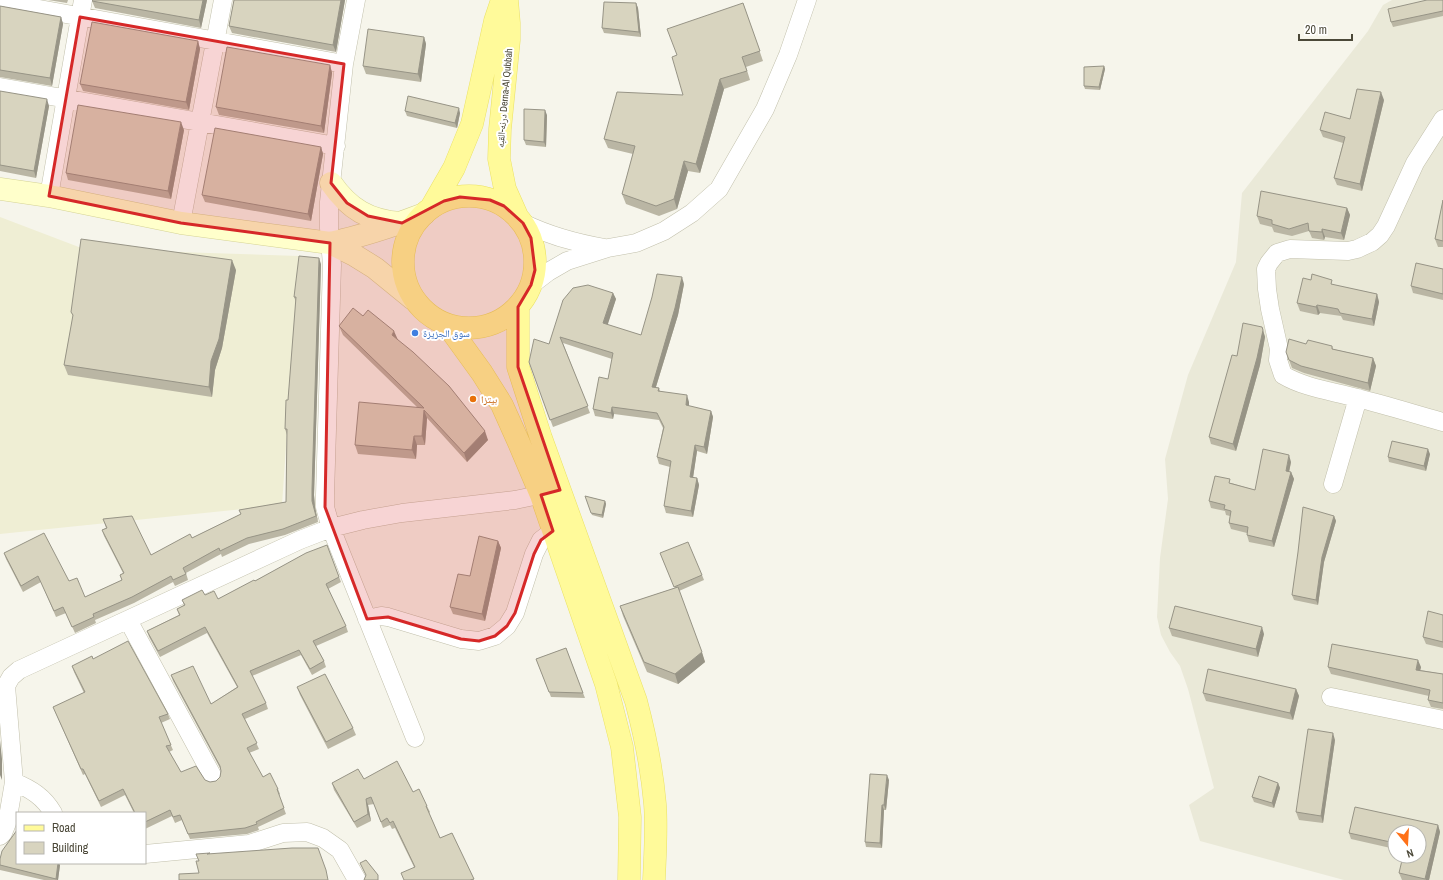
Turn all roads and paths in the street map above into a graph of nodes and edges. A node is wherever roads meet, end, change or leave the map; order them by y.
1 (222, 0) edge
2 (356, 0) edge
3 (502, 0) edge
4 (507, 0) edge
5 (807, 0) edge
6 (0, 2) edge
7 (82, 8) edge
8 (215, 41) junction
9 (344, 64) junction
10 (0, 87) edge
11 (66, 99) junction
12 (1443, 119) edge
13 (199, 123) junction
14 (336, 146) junction
15 (331, 183) junction
16 (0, 189) edge
17 (49, 196) junction
18 (428, 211) junction
19 (520, 220) junction
20 (181, 223) junction
21 (402, 223) junction
22 (330, 243) junction
23 (608, 248) junction
24 (531, 285) junction
25 (413, 299) junction
26 (518, 307) junction
27 (448, 326) junction
28 (1358, 398) junction
29 (1443, 422) edge
30 (1333, 484) dead end
31 (551, 493) junction
32 (332, 528) junction
33 (553, 531) junction
34 (367, 618) junction
35 (128, 620) junction
36 (1331, 697) dead end
37 (1443, 720) edge
38 (415, 738) dead end
39 (213, 777) dead end
40 (14, 782) junction
41 (52, 812) edge
42 (0, 836) edge
43 (146, 854) edge
44 (357, 880) edge
45 (629, 880) edge
46 (654, 880) edge

1 - 8 street
2 - 9 street
3 - 18 main road
4 - 19 main road, درنه-القبه Derna-Al Qubbah
5 - 23 street
6 - 7 street
7 - 8 street
7 - 11 street
8 - 9 street
8 - 13 street
9 - 14 street
10 - 11 street
11 - 13 street
11 - 17 street
12 - 28 street
13 - 14 street
13 - 20 street
14 - 15 street
15 - 21 main road
15 - 22 street
16 - 17 main road
17 - 20 main road
18 - 19 main road
18 - 21 main road
18 - 25 main road
19 - 23 street
19 - 24 main road
20 - 22 main road
21 - 22 main road
22 - 25 main road
22 - 32 street
23 - 24 street
24 - 26 main road
25 - 27 main road
26 - 27 main road
26 - 31 main road
27 - 31 main road
28 - 29 street
28 - 30 street
31 - 32 street
31 - 33 main road
31 - 46 main road
32 - 34 street
32 - 35 street
33 - 34 street
33 - 45 main road
34 - 38 street
35 - 39 street
35 - 40 street
36 - 37 street
40 - 41 street
40 - 42 street
43 - 44 street

